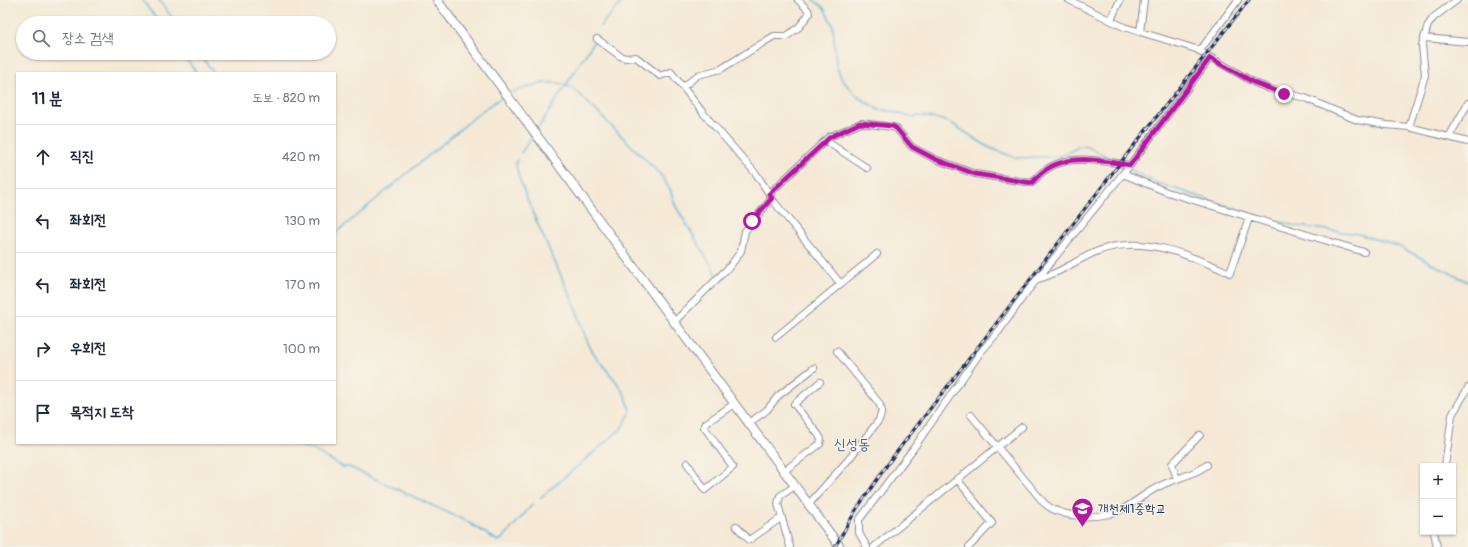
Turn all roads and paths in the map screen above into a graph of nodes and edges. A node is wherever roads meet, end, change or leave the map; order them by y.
1 (437, 0) edge
2 (798, 0) edge
3 (1069, 0) edge
4 (1120, 0) edge
5 (1144, 0) edge
6 (1238, 0) edge
7 (1457, 0) edge
8 (1111, 20) junction
9 (1140, 32) junction
10 (1425, 38) junction
11 (598, 39) dead end
12 (1468, 42) edge
13 (1196, 49) junction
14 (1210, 58) junction
15 (683, 87) junction
16 (1468, 104) edge
17 (1409, 127) junction
18 (1449, 137) junction
19 (826, 141) junction
20 (1468, 142) edge
21 (1130, 165) junction
22 (867, 168) dead end
23 (1124, 174) junction
24 (770, 196) junction
25 (1248, 218) junction
26 (1364, 252) dead end
27 (877, 254) dead end
28 (1038, 279) junction
29 (840, 283) junction
30 (674, 322) junction
31 (776, 337) dead end
32 (837, 351) dead end
33 (814, 368) dead end
34 (820, 382) dead end
35 (1468, 388) edge
36 (734, 404) junction
37 (971, 415) dead end
38 (749, 423) junction
39 (1022, 427) dead end
40 (1200, 435) dead end
41 (997, 446) junction
42 (687, 463) dead end
43 (1445, 463) edge
44 (1207, 465) dead end
45 (784, 471) junction
46 (957, 479) junction
47 (1177, 479) junction
48 (795, 486) junction
49 (808, 505) junction
50 (781, 518) junction
51 (736, 526) dead end
52 (1435, 535) edge
53 (790, 547) edge
54 (840, 547) edge
55 (867, 547) edge
56 (874, 547) edge
57 (969, 547) edge
58 (1437, 547) edge

1 - 30 main road
2 - 15 street
3 - 8 street
4 - 8 street
5 - 9 street
6 - 13 street
7 - 10 street
8 - 9 street
9 - 13 street
10 - 12 street
10 - 17 street
11 - 15 street
13 - 14 street
14 - 17 street
14 - 21 street
15 - 24 street
16 - 18 street
17 - 18 street
18 - 20 street
19 - 21 street
19 - 22 street
19 - 24 street
21 - 23 street
23 - 25 street
23 - 28 street
24 - 29 street
24 - 30 street
25 - 26 street
25 - 28 street
27 - 29 street
28 - 55 street
29 - 31 street
30 - 36 main road
32 - 49 street
33 - 38 street
34 - 45 street
35 - 43 street
36 - 38 main road
36 - 42 street
37 - 41 street
38 - 45 main road
39 - 41 street
40 - 47 street
41 - 46 street
41 - 47 street
44 - 47 street
45 - 48 main road
46 - 56 street
46 - 57 street
48 - 49 main road
48 - 50 street
49 - 54 main road
50 - 51 street
50 - 53 street
52 - 58 street

